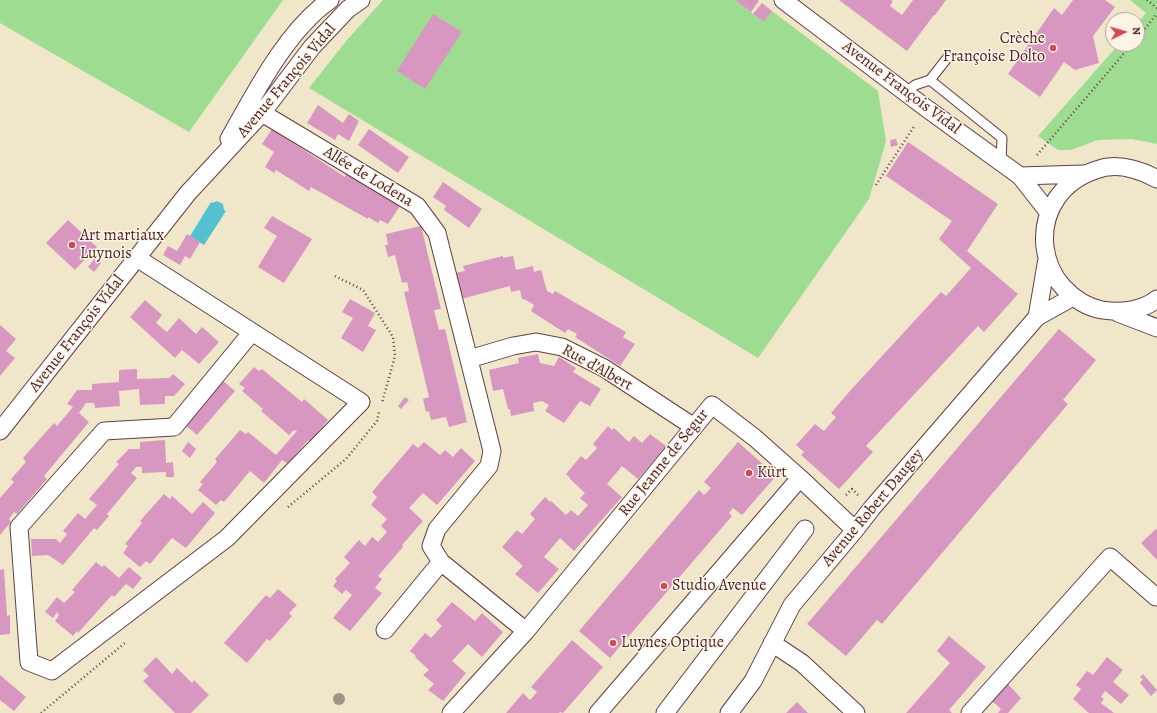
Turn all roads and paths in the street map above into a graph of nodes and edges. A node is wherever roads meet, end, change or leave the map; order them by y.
1 (361, 0) edge
2 (783, 0) edge
3 (1146, 0) edge
4 (322, 2) edge
5 (1157, 8) edge
6 (1157, 14) edge
7 (1145, 28) edge
8 (1125, 52) edge
9 (948, 57) dead end
10 (930, 80) junction
11 (906, 92) junction
12 (926, 108) junction
13 (262, 113) junction
14 (215, 163) junction
15 (1001, 163) junction
16 (1084, 174) junction
17 (1020, 176) junction
18 (1157, 179) edge
19 (876, 185) dead end
20 (1049, 213) junction
21 (137, 258) junction
22 (1047, 259) junction
23 (1073, 297) junction
24 (1157, 299) edge
25 (1116, 312) junction
26 (1037, 317) junction
27 (1157, 328) edge
28 (252, 332) junction
29 (469, 359) junction
30 (694, 427) junction
31 (0, 431) edge
32 (800, 478) junction
33 (805, 529) dead end
34 (855, 530) junction
35 (441, 562) junction
36 (1156, 597) edge
37 (385, 630) dead end
38 (526, 631) junction
39 (772, 643) junction
40 (451, 713) edge
41 (598, 713) edge
42 (665, 713) edge
43 (729, 713) edge
44 (856, 713) edge
45 (970, 713) edge

1 - 13 street, Avenue François Vidal
2 - 11 street, Avenue François Vidal
3 - 5 path
4 - 14 street, Avenue François Vidal
6 - 7 path
8 - 17 path
9 - 10 lane
10 - 11 lane
10 - 15 lane
11 - 12 street, Avenue François Vidal
12 - 15 street, Avenue François Vidal
12 - 19 path
13 - 14 street, Avenue François Vidal
13 - 29 street, Allée de Lodena
14 - 21 street, Avenue François Vidal
15 - 17 street, Avenue François Vidal
16 - 17 street
16 - 18 street
16 - 20 street
17 - 20 street, Avenue François Vidal
20 - 22 street
21 - 28 street
21 - 31 street, Avenue François Vidal
22 - 23 street
22 - 26 street
23 - 25 street
23 - 26 street, Avenue Robert Daugey
24 - 25 street
25 - 27 street
26 - 34 street, Avenue Robert Daugey
28 - 28 street
29 - 30 street, Rue d’Albert
29 - 35 street
30 - 32 street, Rue Jeanne de Segur
30 - 38 street, Rue Jeanne de Segur
32 - 34 street, Rue Jeanne de Segur
32 - 41 street
33 - 42 street
34 - 39 street, Avenue Robert Daugey
35 - 37 street
35 - 38 street
36 - 45 street
38 - 40 street, Rue Jeanne de Segur
39 - 43 street, Avenue Robert Daugey
39 - 44 street

